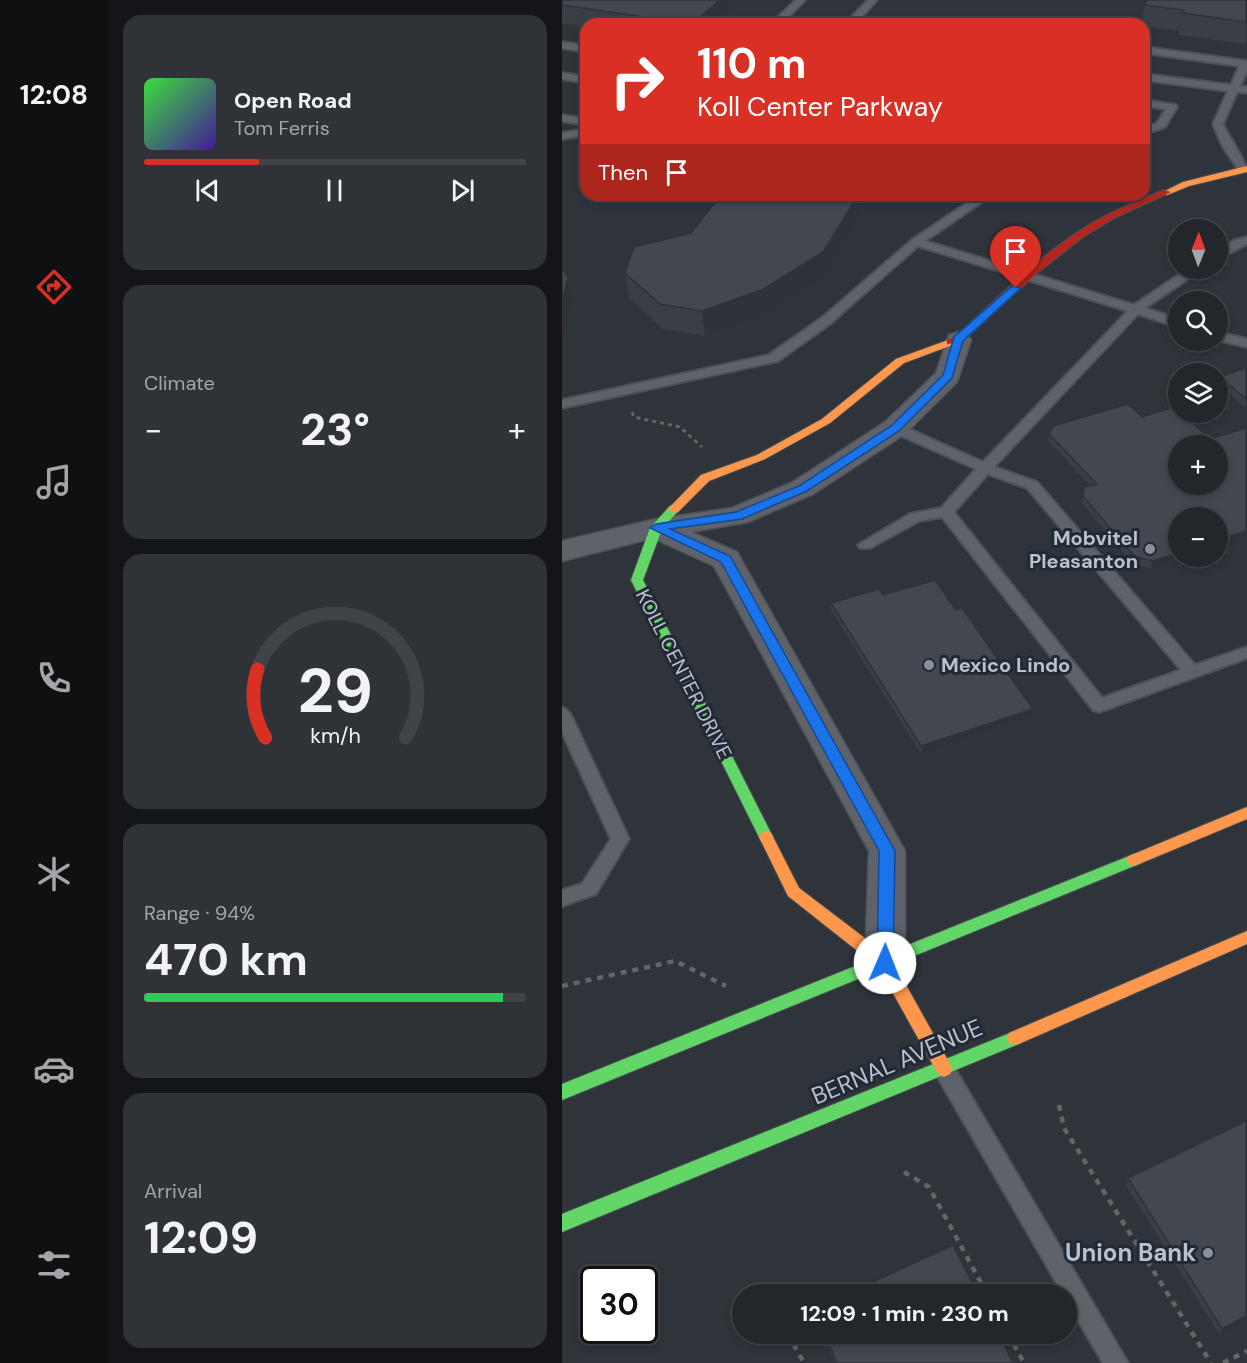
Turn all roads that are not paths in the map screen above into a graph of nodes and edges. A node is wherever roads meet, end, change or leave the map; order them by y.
1 (801, 0) edge
2 (873, 0) edge
3 (782, 18) edge
4 (856, 18) edge
5 (562, 45) edge
6 (580, 48) edge
7 (1150, 51) edge
8 (1246, 64) edge
9 (562, 76) edge
10 (1150, 77) edge
11 (580, 79) edge
12 (1234, 88) junction
13 (1246, 90) edge
14 (1150, 104) edge
15 (562, 118) edge
16 (580, 121) edge
17 (1150, 129) edge
18 (580, 133) edge
19 (562, 136) edge
20 (1245, 168) edge
21 (1150, 199) edge
22 (973, 201) edge
23 (1146, 201) edge
24 (1246, 240) edge
25 (916, 242) junction
26 (1228, 249) edge
27 (1030, 275) junction
28 (1181, 279) edge
29 (1136, 309) junction
30 (1168, 320) edge
31 (1228, 338) edge
32 (958, 340) junction
33 (1246, 343) edge
34 (562, 404) edge
35 (895, 428) junction
36 (985, 468) junction
37 (946, 512) junction
38 (656, 528) junction
39 (865, 545) dead end
40 (562, 551) edge
41 (1246, 652) edge
42 (1192, 672) junction
43 (562, 713) edge
44 (1246, 813) edge
45 (562, 898) edge
46 (1246, 937) edge
47 (885, 963) junction
48 (944, 1069) junction
49 (562, 1092) edge
50 (562, 1223) edge
51 (1117, 1363) edge

1 - 3 lane
2 - 4 lane
5 - 6 lane
7 - 8 lane
8 - 12 lane
9 - 11 lane
10 - 12 lane
12 - 13 lane
12 - 20 lane
14 - 17 lane
15 - 16 lane
18 - 19 lane
20 - 21 street
22 - 25 lane
23 - 27 street
24 - 26 lane
25 - 27 lane
25 - 34 lane
27 - 29 lane
27 - 32 street
28 - 29 lane
29 - 30 lane
29 - 36 lane
31 - 33 lane
32 - 35 street
32 - 38 street
35 - 36 lane
35 - 38 street
36 - 37 lane
36 - 42 lane
37 - 39 lane
37 - 42 lane
38 - 40 street
38 - 47 street, KOLL CENTER DRIVE
38 - 47 street
41 - 42 lane
43 - 45 lane
44 - 47 street
46 - 48 street, BERNAL AVENUE
47 - 48 street, KOLL CENTER DRIVE
47 - 49 street
48 - 50 street, BERNAL AVENUE
48 - 51 lane

